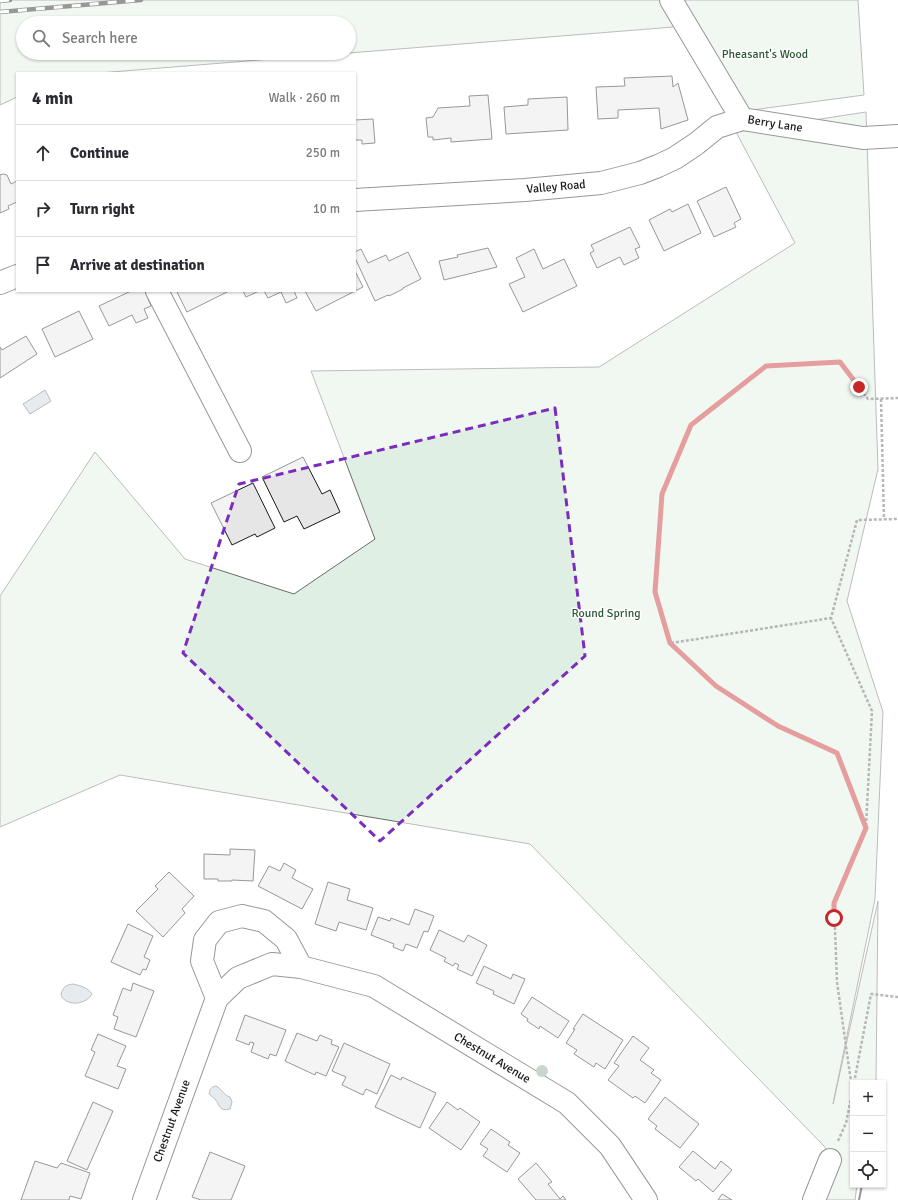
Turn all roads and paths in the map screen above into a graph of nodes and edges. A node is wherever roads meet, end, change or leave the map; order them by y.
1 (671, 0) edge
2 (742, 119) junction
3 (898, 136) edge
4 (356, 200) edge
5 (16, 276) edge
6 (0, 283) edge
7 (158, 292) edge
8 (898, 398) edge
9 (881, 399) junction
10 (240, 451) dead end
11 (898, 519) edge
12 (884, 520) junction
13 (830, 618) junction
14 (670, 643) junction
15 (866, 828) junction
16 (301, 967) junction
17 (898, 996) edge
18 (217, 998) junction
19 (852, 1080) edge
20 (855, 1080) edge
21 (850, 1103) edge
22 (830, 1160) joint
23 (144, 1200) edge
24 (646, 1200) edge
25 (814, 1200) edge

1 - 2 street, Berry Lane
2 - 3 street, Berry Lane
2 - 4 street, Valley Road
5 - 6 street
7 - 10 street
8 - 9 path
9 - 12 path
9 - 14 path
11 - 12 path
12 - 13 path
13 - 14 path
13 - 15 path
14 - 15 path
15 - 19 path
16 - 18 street, Chestnut Avenue
16 - 18 street
16 - 24 street, Chestnut Avenue
17 - 20 path
18 - 23 street, Chestnut Avenue
21 - 22 path
22 - 25 street

